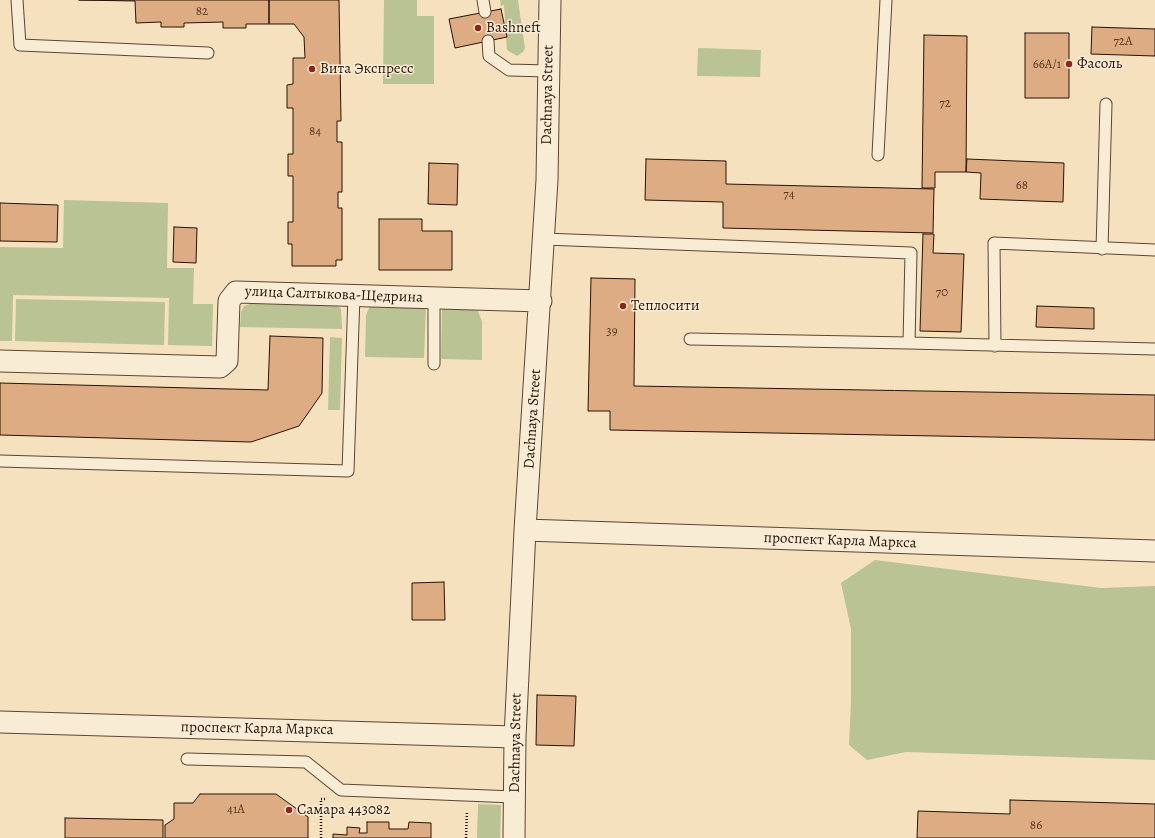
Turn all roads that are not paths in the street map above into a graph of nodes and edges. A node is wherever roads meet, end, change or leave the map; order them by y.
1 (17, 0) edge
2 (483, 0) edge
3 (550, 0) edge
4 (886, 0) edge
5 (484, 12) dead end
6 (488, 41) dead end
7 (208, 53) dead end
8 (548, 71) junction
9 (1106, 104) dead end
10 (878, 155) dead end
11 (544, 239) junction
12 (1102, 249) junction
13 (1155, 250) edge
14 (354, 295) junction
15 (434, 298) junction
16 (541, 301) junction
17 (690, 339) dead end
18 (909, 342) junction
19 (995, 346) junction
20 (1155, 349) edge
21 (0, 361) edge
22 (434, 364) dead end
23 (0, 461) edge
24 (525, 530) junction
25 (1155, 551) edge
26 (0, 722) edge
27 (515, 737) junction
28 (187, 759) dead end
29 (514, 797) junction
30 (514, 838) edge

1 - 7 lane
2 - 5 lane
3 - 8 street, Dachnaya Street
4 - 10 lane
6 - 8 lane
8 - 11 street, Dachnaya Street
9 - 12 lane
11 - 16 street, Dachnaya Street
11 - 18 lane
12 - 13 lane
12 - 19 lane
14 - 15 street, улица Салтыкова-Щедрина
14 - 21 street, улица Салтыкова-Щедрина
14 - 23 lane
15 - 16 street, улица Салтыкова-Щедрина
15 - 22 lane
16 - 24 street, Dachnaya Street
17 - 18 lane
18 - 19 lane
19 - 20 lane
24 - 25 street, проспект Карла Маркса
24 - 27 street, Dachnaya Street
26 - 27 street, проспект Карла Маркса
27 - 29 street, Dachnaya Street
28 - 29 lane
29 - 30 street, Dachnaya Street

